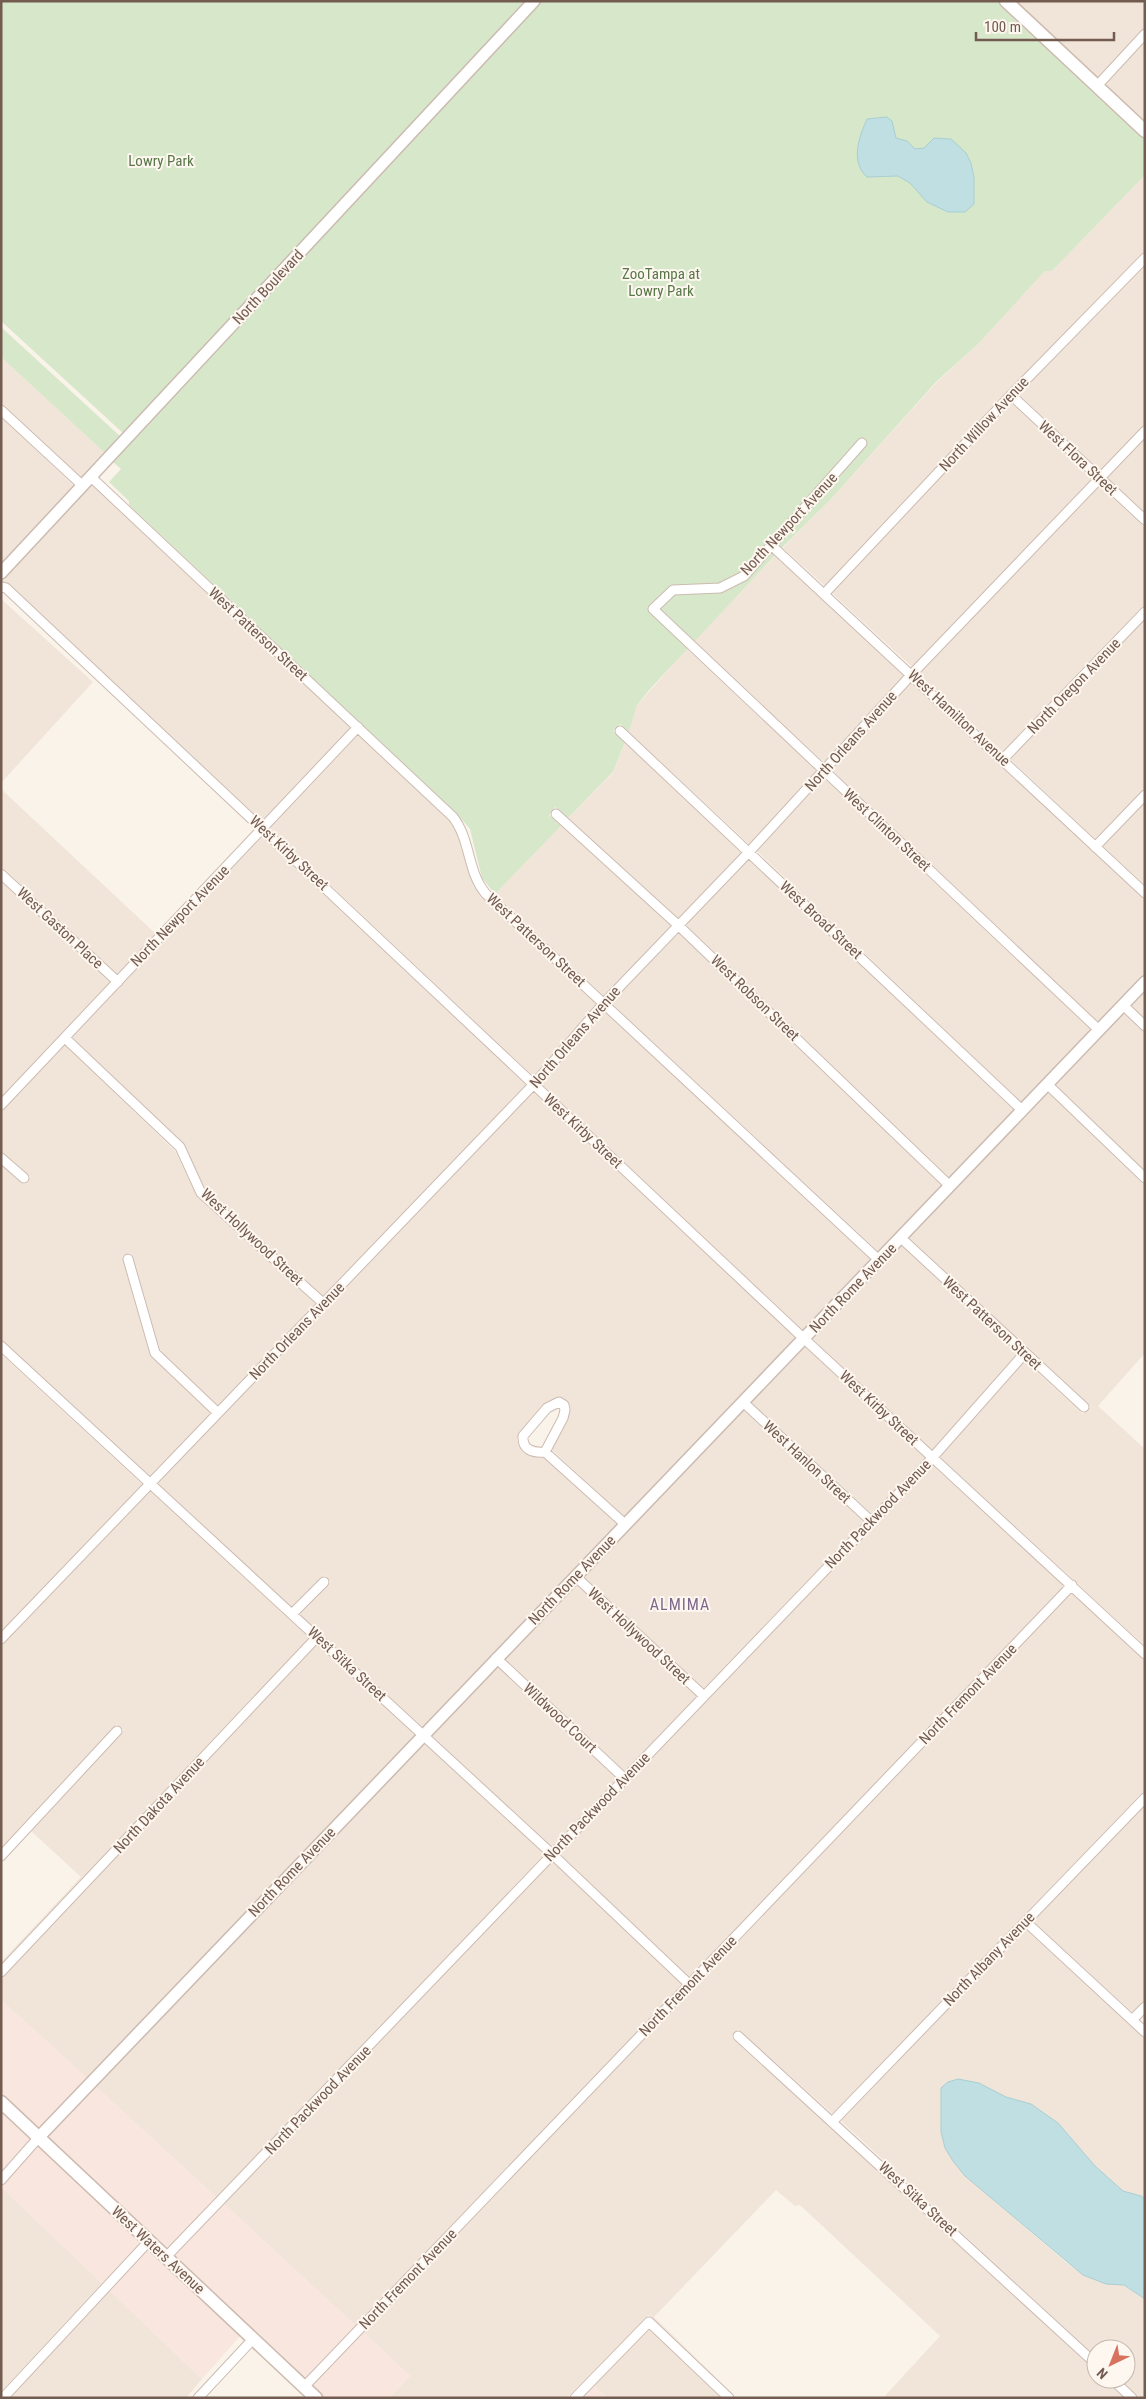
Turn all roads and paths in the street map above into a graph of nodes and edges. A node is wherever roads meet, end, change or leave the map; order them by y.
1 (534, 1) edge
2 (1006, 1) edge
3 (1145, 34) edge
4 (1097, 86) junction
5 (1145, 130) edge
6 (1145, 258) edge
7 (1011, 395) junction
8 (1, 410) edge
9 (1145, 431) edge
10 (862, 443) dead end
11 (91, 477) junction
12 (1100, 478) junction
13 (82, 486) junction
14 (1145, 520) edge
15 (772, 545) junction
16 (1, 573) edge
17 (1, 587) edge
18 (825, 594) junction
19 (653, 609) joint
20 (1145, 612) edge
21 (912, 674) junction
22 (358, 727) junction
23 (620, 731) dead end
24 (1003, 759) junction
25 (824, 770) junction
26 (1145, 795) edge
27 (556, 814) dead end
28 (263, 829) junction
29 (1095, 846) junction
30 (750, 852) junction
31 (1, 874) edge
32 (1145, 892) edge
33 (679, 926) junction
34 (118, 982) junction
35 (1145, 982) edge
36 (604, 1003) junction
37 (1123, 1006) junction
38 (1145, 1026) edge
39 (1099, 1030) junction
40 (65, 1038) junction
41 (534, 1084) junction
42 (1047, 1084) junction
43 (1, 1104) edge
44 (1022, 1110) junction
45 (1, 1158) edge
46 (24, 1178) dead end
47 (1145, 1178) edge
48 (950, 1186) junction
49 (901, 1238) junction
50 (128, 1259) dead end
51 (880, 1260) junction
52 (323, 1303) junction
53 (804, 1339) junction
54 (1, 1346) edge
55 (1026, 1354) junction
56 (743, 1402) junction
57 (1084, 1408) dead end
58 (218, 1413) junction
59 (545, 1452) junction
60 (932, 1457) junction
61 (150, 1484) junction
62 (871, 1522) junction
63 (625, 1524) junction
64 (575, 1576) junction
65 (324, 1582) dead end
66 (1072, 1585) junction
67 (292, 1614) junction
68 (317, 1637) junction
69 (1, 1639) edge
70 (1145, 1654) edge
71 (496, 1658) junction
72 (704, 1696) junction
73 (117, 1731) dead end
74 (423, 1734) junction
75 (624, 1778) junction
76 (1145, 1798) edge
77 (552, 1854) junction
78 (1, 1856) edge
79 (1026, 1922) junction
80 (1, 1972) edge
81 (690, 1985) junction
82 (1145, 2007) edge
83 (1132, 2020) junction
84 (1145, 2032) edge
85 (738, 2036) dead end
86 (1, 2102) edge
87 (833, 2120) junction
88 (39, 2137) junction
89 (1, 2180) edge
90 (149, 2241) junction
91 (166, 2258) junction
92 (253, 2339) junction
93 (1086, 2355) edge
94 (304, 2387) junction
95 (1123, 2389) edge
96 (2, 2398) edge
97 (198, 2398) edge
98 (316, 2398) edge
99 (575, 2398) edge
100 (729, 2398) edge
101 (1132, 2398) edge

1 - 11 street, North Boulevard
2 - 4 main road
3 - 4 street
4 - 5 main road
6 - 7 street, North Willow Avenue
7 - 12 street, West Flora Street
7 - 18 street, North Willow Avenue
8 - 13 street
9 - 12 street, North Orleans Avenue
10 - 15 street, North Newport Avenue
11 - 13 street, North Boulevard
11 - 22 street, West Patterson Street
12 - 14 street, West Flora Street
12 - 21 street, North Orleans Avenue
13 - 16 street, North Boulevard
15 - 18 street, West Hamilton Avenue
15 - 19 street, North Newport Avenue
17 - 28 street, West Kirby Street
18 - 21 street, West Hamilton Avenue
19 - 25 street, West Clinton Street
20 - 24 street, North Oregon Avenue
21 - 24 street, West Hamilton Avenue
21 - 25 street, North Orleans Avenue
22 - 28 street, North Newport Avenue
22 - 36 street, West Patterson Street
23 - 30 street, West Broad Street
24 - 29 street, West Hamilton Avenue
25 - 30 street, North Orleans Avenue
25 - 39 street, West Clinton Street
26 - 29 street
27 - 33 street, West Robson Street
28 - 34 street, North Newport Avenue
28 - 41 street, West Kirby Street
29 - 32 street, West Hamilton Avenue
30 - 33 street, North Orleans Avenue
30 - 44 street, West Broad Street
31 - 34 street, West Gaston Place
33 - 36 street, North Orleans Avenue
33 - 48 street, West Robson Street
34 - 40 street, North Newport Avenue
35 - 37 street, North Rome Avenue
36 - 41 street, North Orleans Avenue
36 - 51 street, West Patterson Street
37 - 38 street
37 - 39 street, North Rome Avenue
39 - 42 street, North Rome Avenue
40 - 43 street, North Newport Avenue
40 - 52 street, West Hollywood Street
41 - 52 street, North Orleans Avenue
41 - 53 street, West Kirby Street
42 - 44 street, North Rome Avenue
42 - 47 street
44 - 48 street, North Rome Avenue
45 - 46 street
48 - 49 street, North Rome Avenue
49 - 51 street, North Rome Avenue
49 - 55 street, West Patterson Street
50 - 58 street
51 - 53 street, North Rome Avenue
52 - 58 street, North Orleans Avenue
53 - 56 street, North Rome Avenue
53 - 60 street, West Kirby Street
54 - 61 street, West Sitka Street
55 - 57 street, West Patterson Street
55 - 60 street, North Packwood Avenue
56 - 62 street, West Hanlon Street
56 - 63 street, North Rome Avenue
58 - 61 street, North Orleans Avenue
59 - 59 street
59 - 63 street
60 - 62 street, North Packwood Avenue
60 - 66 street, West Kirby Street
61 - 67 street, West Sitka Street
61 - 69 street, North Orleans Avenue
62 - 72 street, North Packwood Avenue
63 - 64 street, North Rome Avenue
64 - 71 street, North Rome Avenue
64 - 72 street, West Hollywood Street
65 - 67 street
66 - 70 street, West Kirby Street
66 - 81 street, North Fremont Avenue
67 - 68 street, West Sitka Street
68 - 74 street, West Sitka Street
68 - 80 street, North Dakota Avenue
71 - 74 street, North Rome Avenue
71 - 75 street, Wildwood Court
72 - 75 street, North Packwood Avenue
73 - 78 street
74 - 77 street, West Sitka Street
74 - 88 street, North Rome Avenue
75 - 77 street, North Packwood Avenue
76 - 79 street, North Albany Avenue
77 - 81 street, West Sitka Street
77 - 91 street, North Packwood Avenue
79 - 83 street
79 - 87 street, North Albany Avenue
81 - 94 street, North Fremont Avenue
82 - 83 street
83 - 84 street
85 - 87 street, West Sitka Street
86 - 88 main road, West Waters Avenue
87 - 93 street, West Sitka Street
88 - 89 street, North Rome Avenue
88 - 90 main road, West Waters Avenue
90 - 91 main road, West Waters Avenue
90 - 96 street
91 - 92 main road, West Waters Avenue
92 - 94 main road, West Waters Avenue
92 - 97 street
94 - 98 main road, West Waters Avenue
95 - 101 street
99 - 100 street

